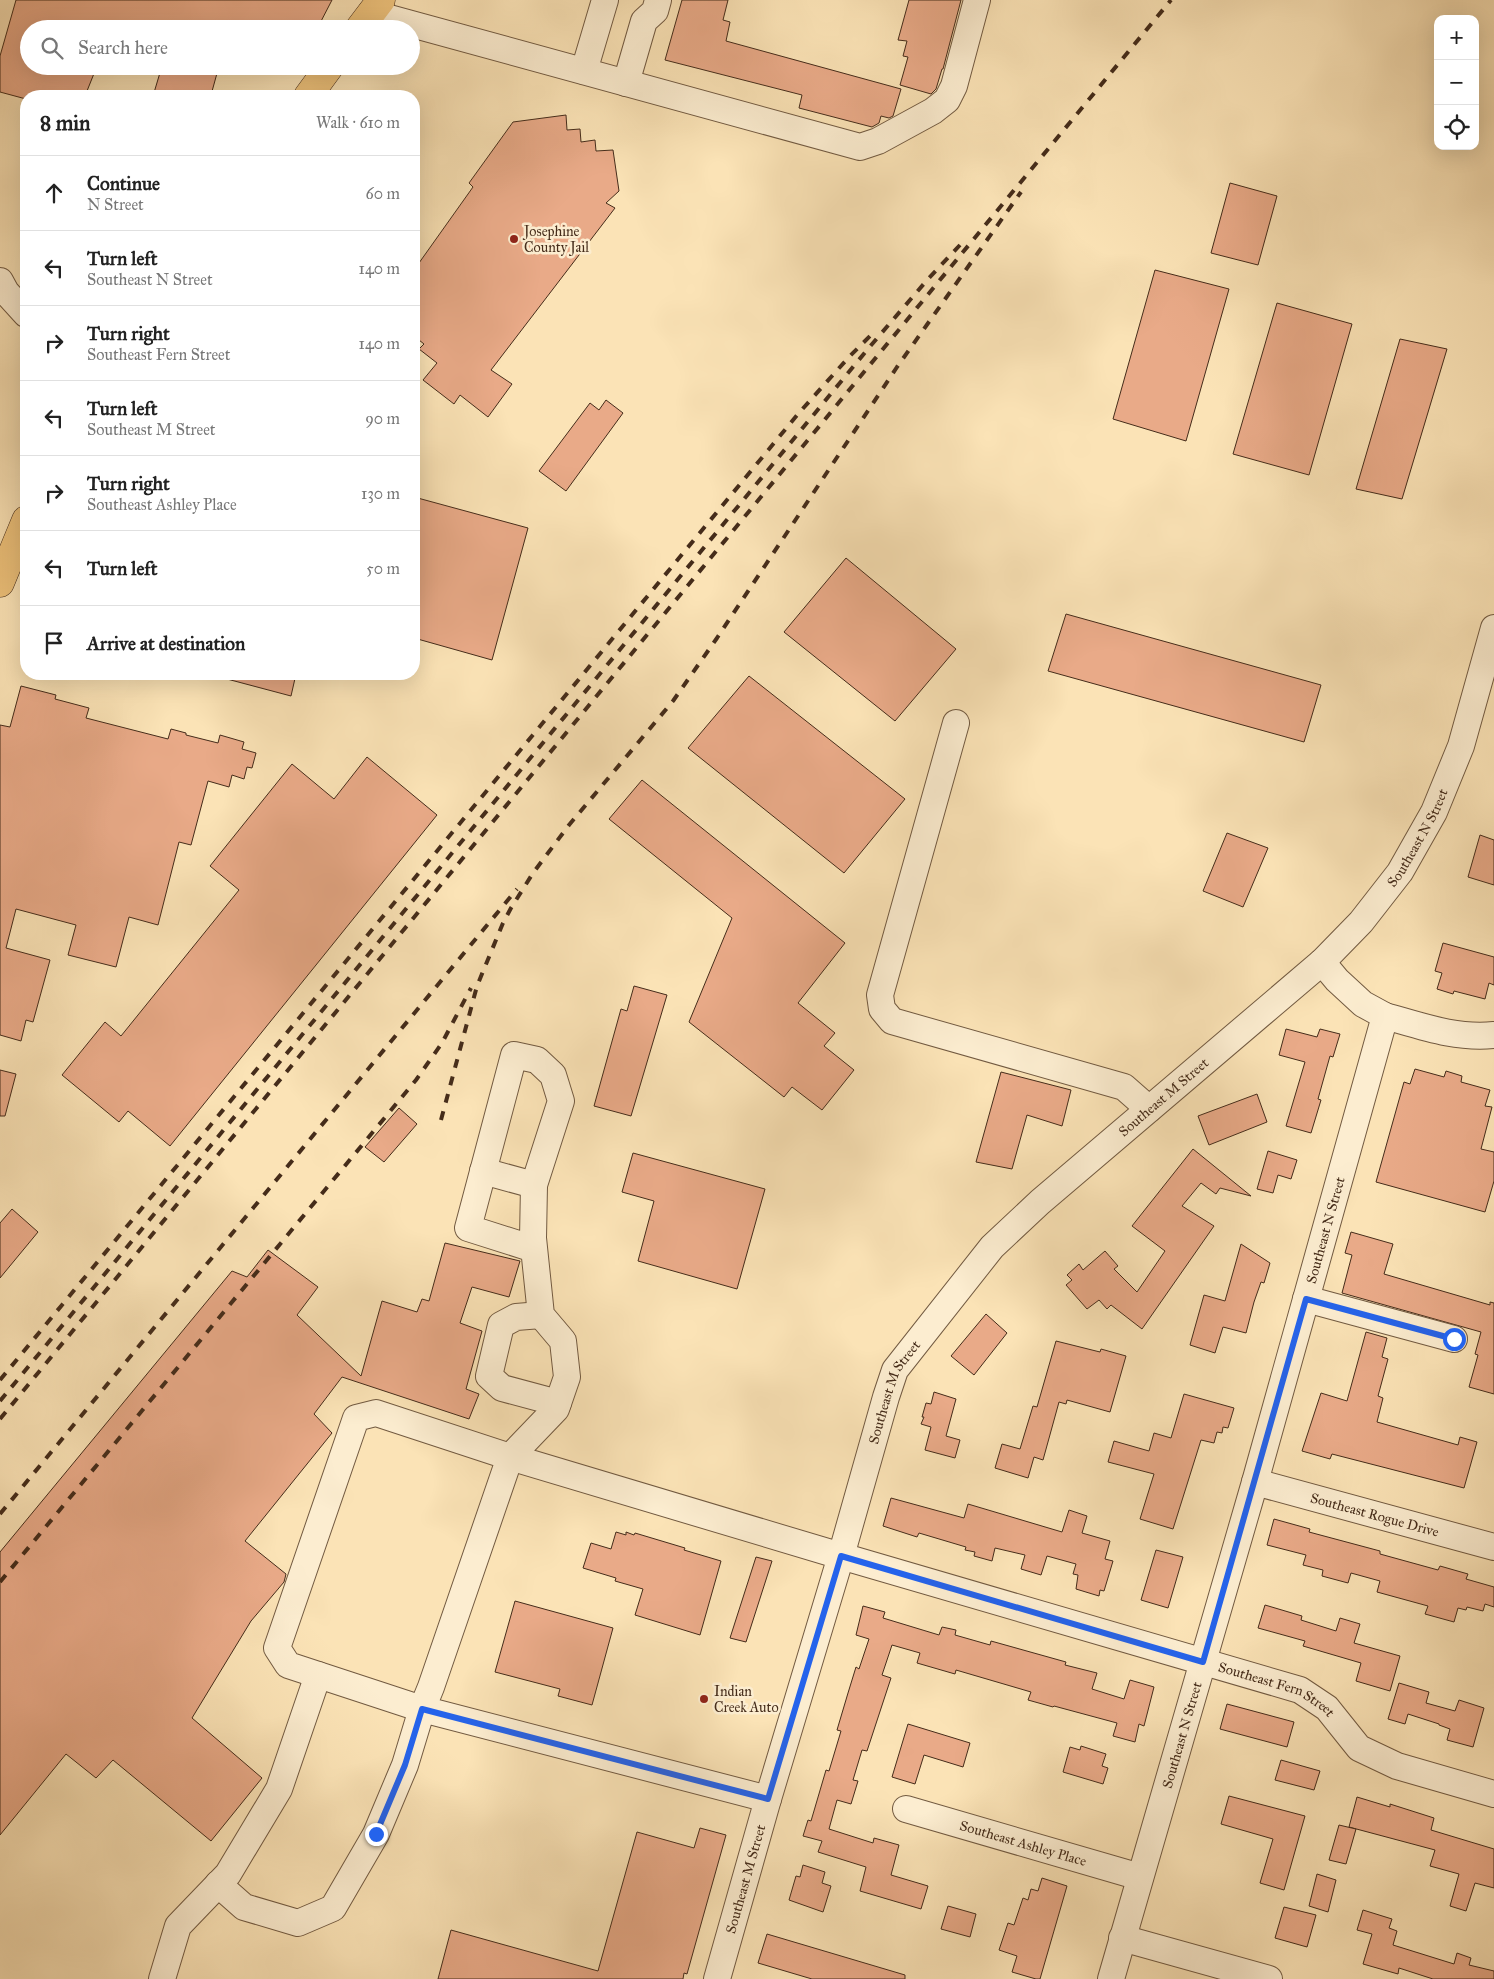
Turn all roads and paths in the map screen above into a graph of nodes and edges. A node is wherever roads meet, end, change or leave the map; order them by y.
1 (604, 0) edge
2 (658, 0) edge
3 (977, 0) edge
4 (370, 14) edge
5 (393, 20) edge
6 (420, 27) edge
7 (584, 71) junction
8 (323, 75) edge
9 (626, 83) junction
10 (312, 90) edge
11 (0, 281) edge
12 (20, 307) edge
13 (20, 535) edge
14 (0, 583) edge
15 (1494, 628) edge
16 (956, 723) dead end
17 (1322, 962) junction
18 (1385, 1016) junction
19 (1494, 1035) edge
20 (1149, 1109) junction
21 (483, 1172) junction
22 (534, 1185) junction
23 (534, 1249) junction
24 (1306, 1299) junction
25 (540, 1315) junction
26 (1454, 1339) dead end
27 (558, 1403) junction
28 (510, 1457) junction
29 (1255, 1482) junction
30 (1494, 1547) edge
31 (841, 1556) junction
32 (1203, 1662) junction
33 (318, 1675) junction
34 (422, 1709) junction
35 (1494, 1794) edge
36 (768, 1799) junction
37 (906, 1809) dead end
38 (1140, 1877) junction
39 (218, 1884) junction
40 (1122, 1938) junction
41 (162, 1979) edge
42 (717, 1979) edge
43 (1111, 1979) edge
44 (1269, 1979) edge

1 - 7 street
2 - 9 street
3 - 9 street
4 - 5 street
6 - 7 street
7 - 9 street
8 - 10 main road
11 - 12 street
13 - 14 main road
15 - 17 street, Southeast N Street
16 - 20 street
17 - 18 street
17 - 20 street, Southeast M Street
18 - 19 street
18 - 24 street, Southeast N Street
20 - 31 street, Southeast M Street
21 - 22 street
21 - 22 street
21 - 23 street
22 - 23 street
23 - 25 street
24 - 26 street
24 - 29 street, Southeast N Street
25 - 27 street
25 - 27 street
27 - 28 street
28 - 31 street, Southeast Fern Street
28 - 33 street, Southeast Fern Street
28 - 34 street
29 - 30 street, Southeast Rogue Drive
29 - 32 street, Southeast N Street
31 - 32 street, Southeast Fern Street
31 - 36 street, Southeast M Street
32 - 35 street, Southeast Fern Street
32 - 38 street, Southeast N Street
33 - 34 street
33 - 39 street
34 - 36 street
34 - 39 street
36 - 42 street, Southeast M Street
37 - 38 street, Southeast Ashley Place
38 - 40 street, Southeast N Street
39 - 41 street
40 - 43 street, Southeast N Street
40 - 44 street

